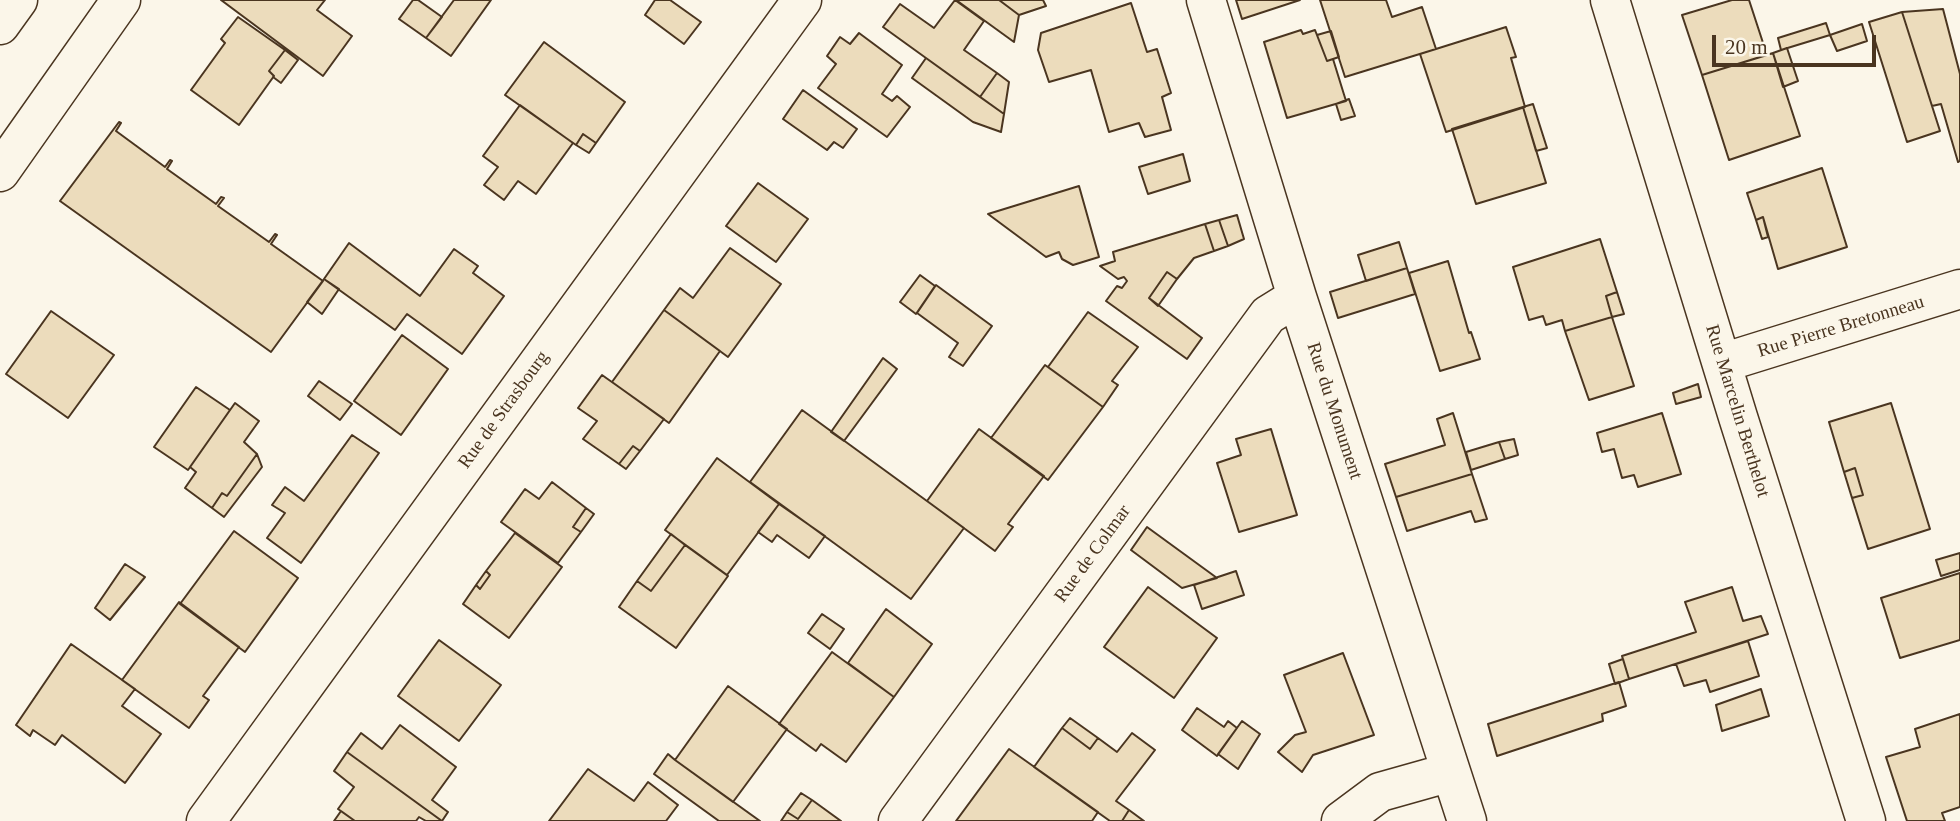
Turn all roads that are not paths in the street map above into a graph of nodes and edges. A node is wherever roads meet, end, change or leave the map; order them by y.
1 (18, 0) edge
2 (121, 0) edge
3 (802, 0) edge
4 (1206, 0) edge
5 (1610, 0) edge
6 (0, 25) edge
7 (0, 172) edge
8 (1960, 289) edge
9 (1297, 297) junction
10 (1722, 363) junction
11 (1451, 772) junction
12 (206, 821) edge
13 (898, 821) edge
14 (1341, 821) edge
15 (1467, 821) edge
16 (1866, 821) edge

1 - 6 street
2 - 7 street
3 - 12 street, Rue de Strasbourg
4 - 9 street, Rue du Monument
5 - 10 street, Rue Marcelin Berthelot
8 - 10 street, Rue Pierre Bretonneau
9 - 11 street, Rue du Monument
9 - 13 street, Rue de Colmar
10 - 16 street, Rue Marcelin Berthelot
11 - 14 street
11 - 15 street, Rue du Monument

